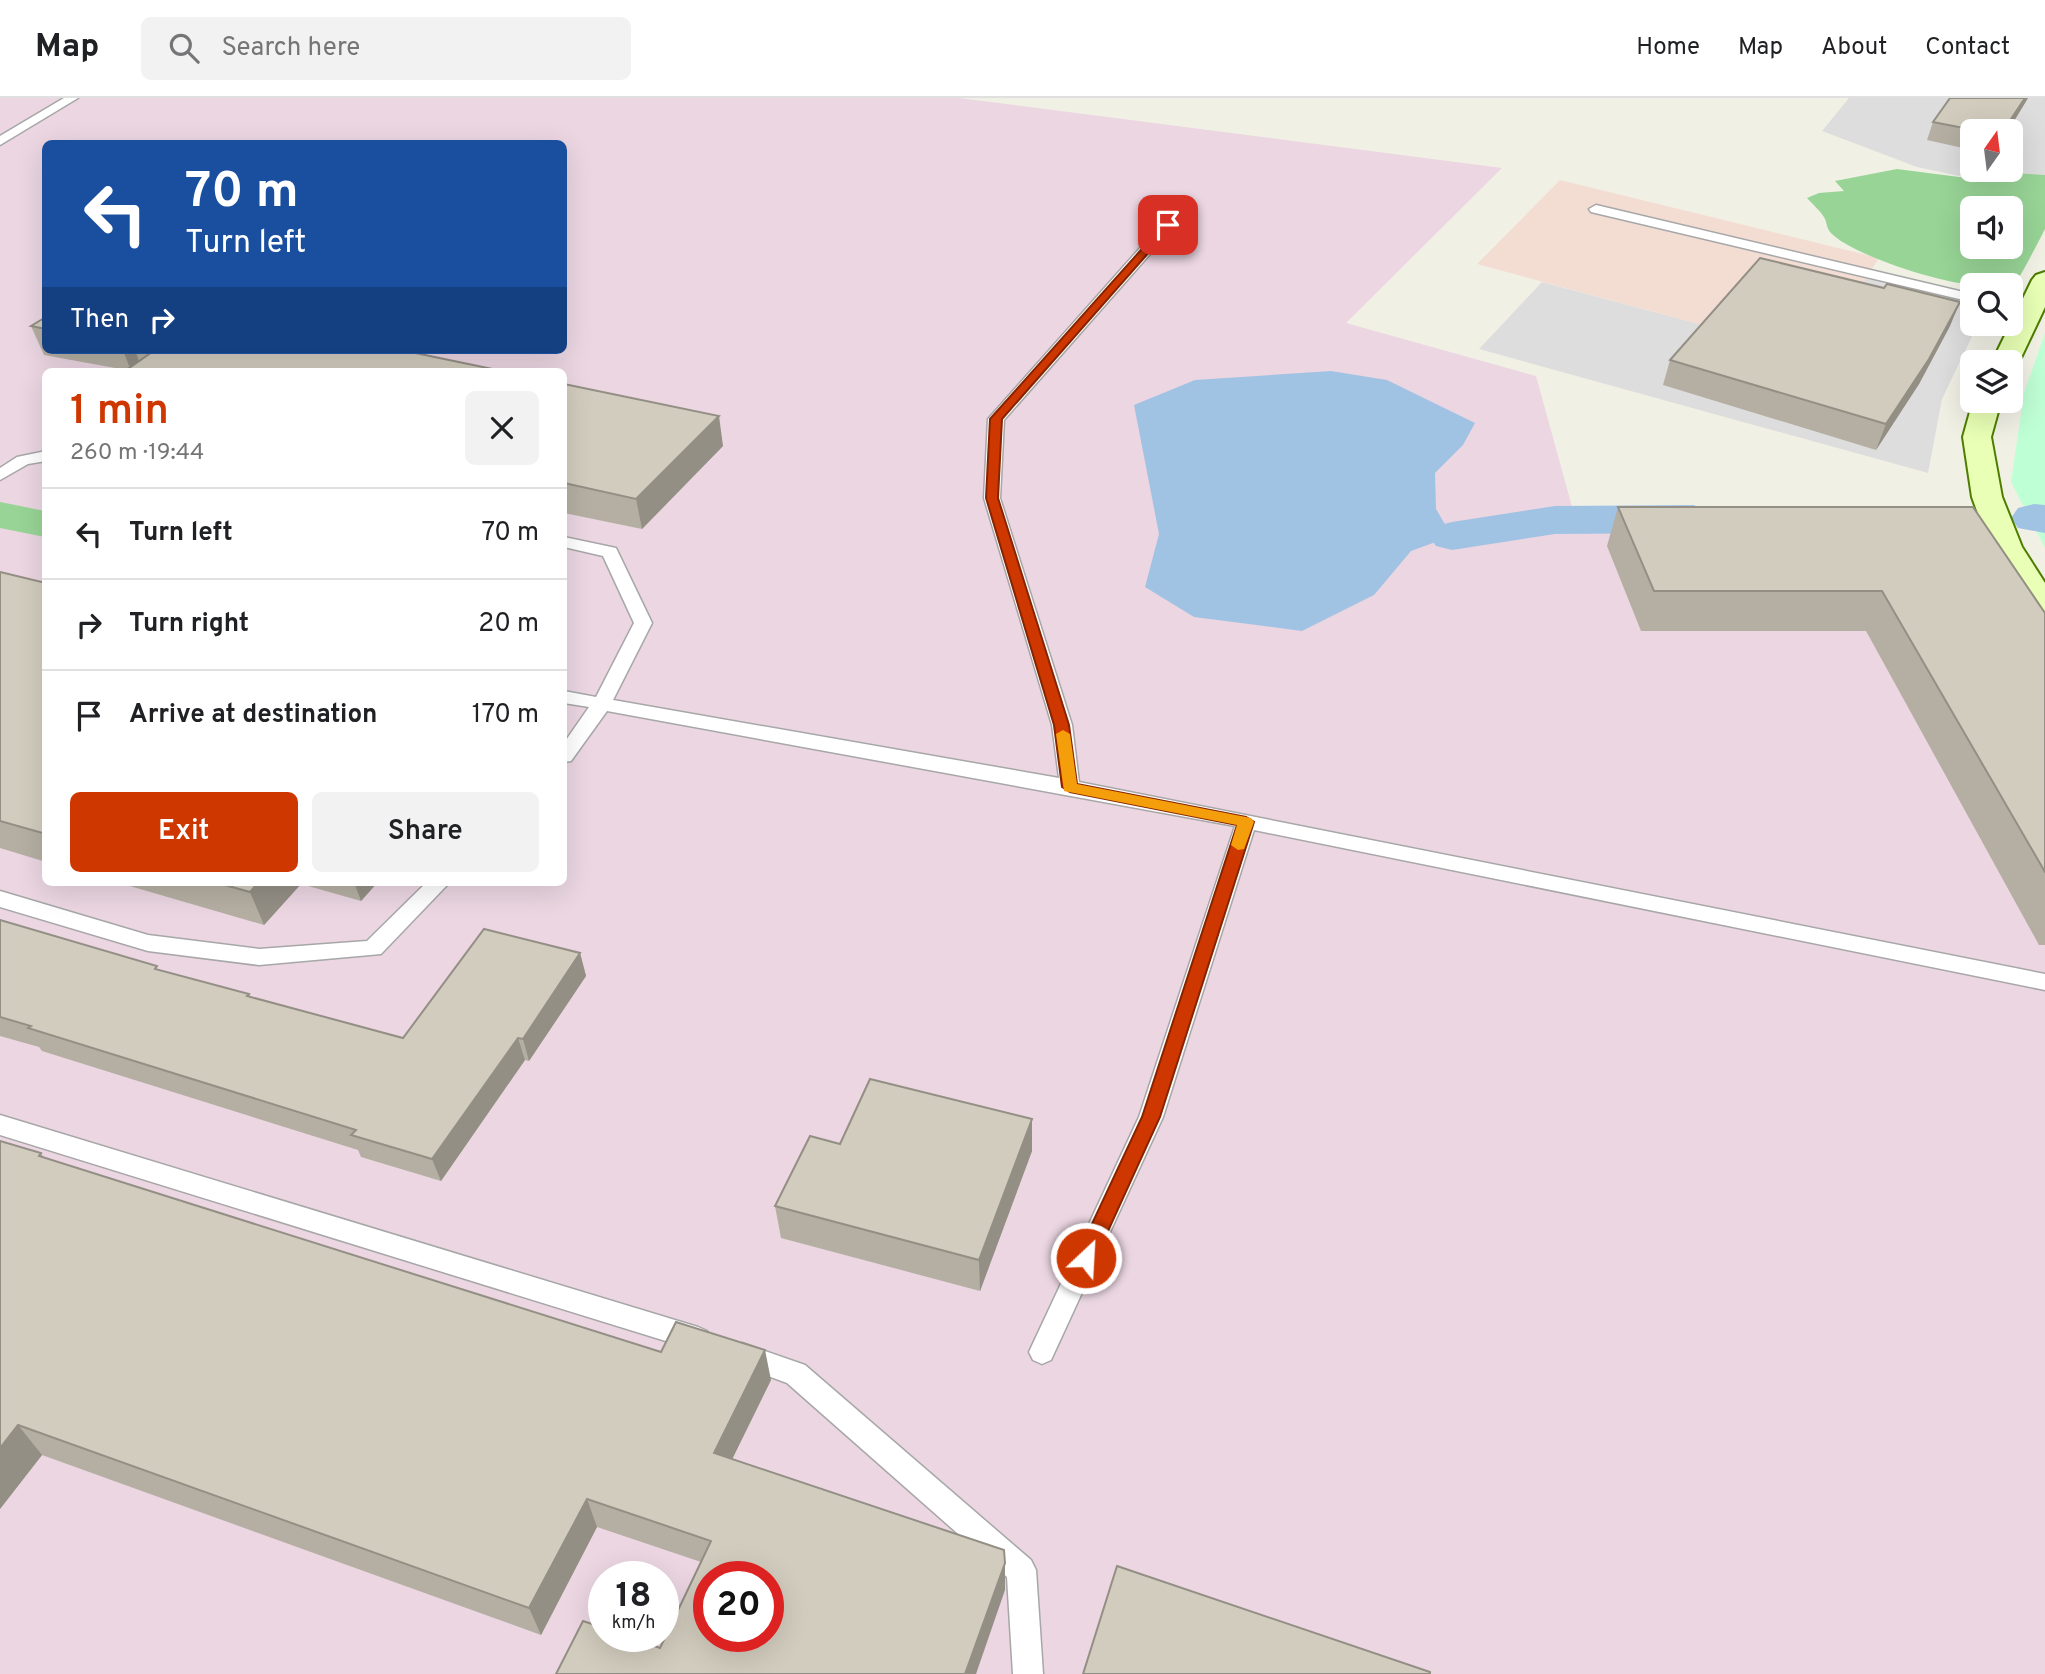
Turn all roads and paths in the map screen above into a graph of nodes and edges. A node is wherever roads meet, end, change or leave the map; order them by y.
1 (72, 98) edge
2 (0, 141) edge
3 (1596, 209) dead end
4 (1168, 225) dead end
5 (2045, 280) edge
6 (1960, 295) edge
7 (2023, 306) edge
8 (1984, 413) edge
9 (42, 447) edge
10 (42, 457) edge
11 (23, 460) junction
12 (0, 475) edge
13 (567, 543) edge
14 (2045, 608) edge
15 (567, 697) edge
16 (601, 705) junction
17 (567, 752) edge
18 (1070, 787) junction
19 (1246, 822) junction
20 (436, 886) edge
21 (0, 899) edge
22 (2045, 982) edge
23 (0, 1125) edge
24 (1042, 1352) dead end
25 (1028, 1674) edge

1 - 2 lane
3 - 6 lane
4 - 18 lane
5 - 7 street
8 - 14 street
9 - 11 lane
10 - 11 lane
11 - 12 lane
13 - 16 lane
15 - 16 lane
16 - 17 lane
16 - 18 lane
18 - 19 lane
19 - 22 lane
19 - 24 lane
20 - 21 lane
23 - 25 lane

